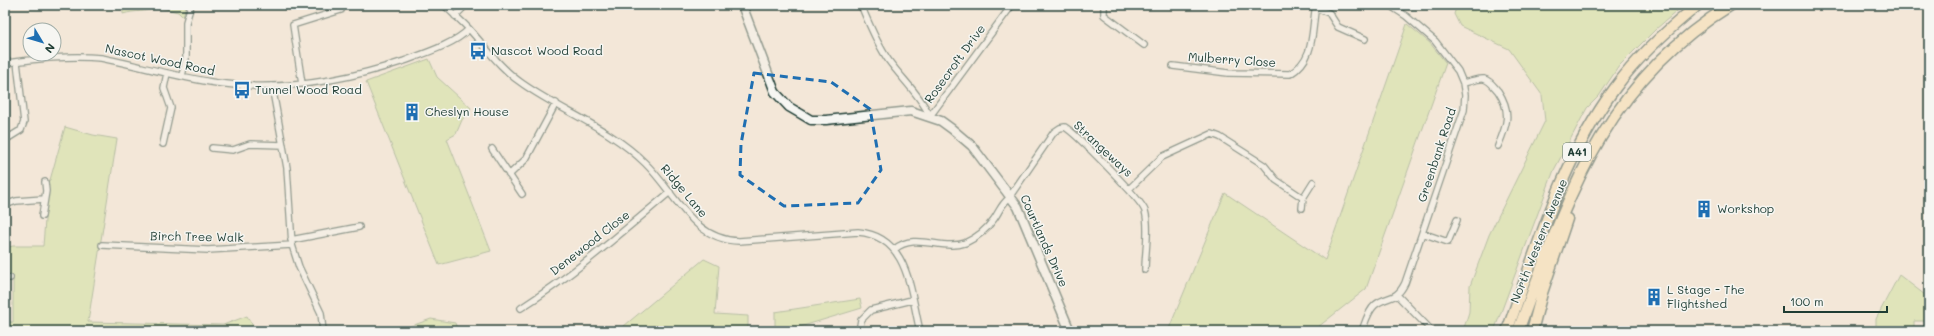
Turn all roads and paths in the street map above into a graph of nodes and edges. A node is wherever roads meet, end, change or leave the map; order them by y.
1 (191, 5) edge
2 (444, 5) edge
3 (466, 5) edge
4 (742, 5) edge
5 (861, 5) edge
6 (1012, 5) edge
7 (1104, 5) edge
8 (1389, 5) edge
9 (1698, 5) edge
10 (1731, 5) edge
11 (1316, 6) edge
12 (341, 10) dead end
13 (455, 16) junction
14 (469, 29) junction
15 (1365, 39) dead end
16 (1144, 46) dead end
17 (17, 62) junction
18 (5, 63) edge
19 (1173, 66) dead end
20 (167, 73) junction
21 (182, 76) junction
22 (1463, 83) junction
23 (302, 84) junction
24 (272, 86) junction
25 (556, 103) junction
26 (930, 116) junction
27 (5, 140) edge
28 (163, 144) dead end
29 (283, 145) junction
30 (1498, 146) dead end
31 (212, 148) dead end
32 (492, 149) dead end
33 (1593, 152) junction
34 (509, 175) junction
35 (45, 182) dead end
36 (1313, 182) dead end
37 (1129, 189) junction
38 (670, 192) junction
39 (522, 194) dead end
40 (1010, 195) junction
41 (1303, 198) junction
42 (44, 199) junction
43 (5, 205) edge
44 (1302, 208) dead end
45 (42, 216) dead end
46 (1457, 220) dead end
47 (359, 227) dead end
48 (1422, 232) junction
49 (292, 242) junction
50 (102, 245) dead end
51 (895, 249) junction
52 (1145, 270) dead end
53 (1396, 295) junction
54 (912, 300) junction
55 (521, 308) dead end
56 (323, 331) edge
57 (859, 331) edge
58 (920, 331) edge
59 (1070, 331) edge
60 (1362, 331) edge
61 (1432, 331) edge
62 (1507, 331) edge
63 (1518, 331) edge
64 (1532, 331) edge

1 - 21 street
2 - 13 street, Ridge Lane
3 - 13 street
4 - 26 street, Courtlands Drive
5 - 26 street
6 - 26 street, Rosecroft Drive
7 - 16 street
8 - 22 street, Greenbank Road
9 - 62 highway, North Western Avenue / A41
10 - 33 highway, North Western Avenue / A41
11 - 15 street
11 - 19 street, Mulberry Close
12 - 23 street
13 - 14 street, Ridge Lane
14 - 23 street, Nascot Wood Road
14 - 25 street, Ridge Lane
17 - 18 street, Nascot Wood Road
17 - 20 street, Nascot Wood Road
17 - 27 street
20 - 21 street, Nascot Wood Road
20 - 28 street
21 - 24 street, Nascot Wood Road
22 - 30 street
22 - 48 street, Greenbank Road
23 - 24 street, Nascot Wood Road
24 - 29 street
25 - 34 street
25 - 38 street, Ridge Lane
26 - 40 street, Courtlands Drive
29 - 31 street
29 - 49 street
32 - 34 street
33 - 63 highway, North Western Avenue / A41
33 - 64 highway
34 - 39 street
35 - 42 street
36 - 41 street
37 - 40 street, Strangeways
37 - 41 street
37 - 52 street, Strangeways
38 - 51 street, Ridge Lane
38 - 55 street, Denewood Close
40 - 51 street
40 - 59 street, Courtlands Drive
41 - 44 street
42 - 43 street
42 - 45 street
46 - 48 street
47 - 49 street, Birch Tree Walk
48 - 53 street, Greenbank Road
49 - 50 street, Birch Tree Walk
49 - 56 street
51 - 54 street, Ridge Lane
53 - 60 street
53 - 61 street
54 - 57 street
54 - 58 street, Ridge Lane

